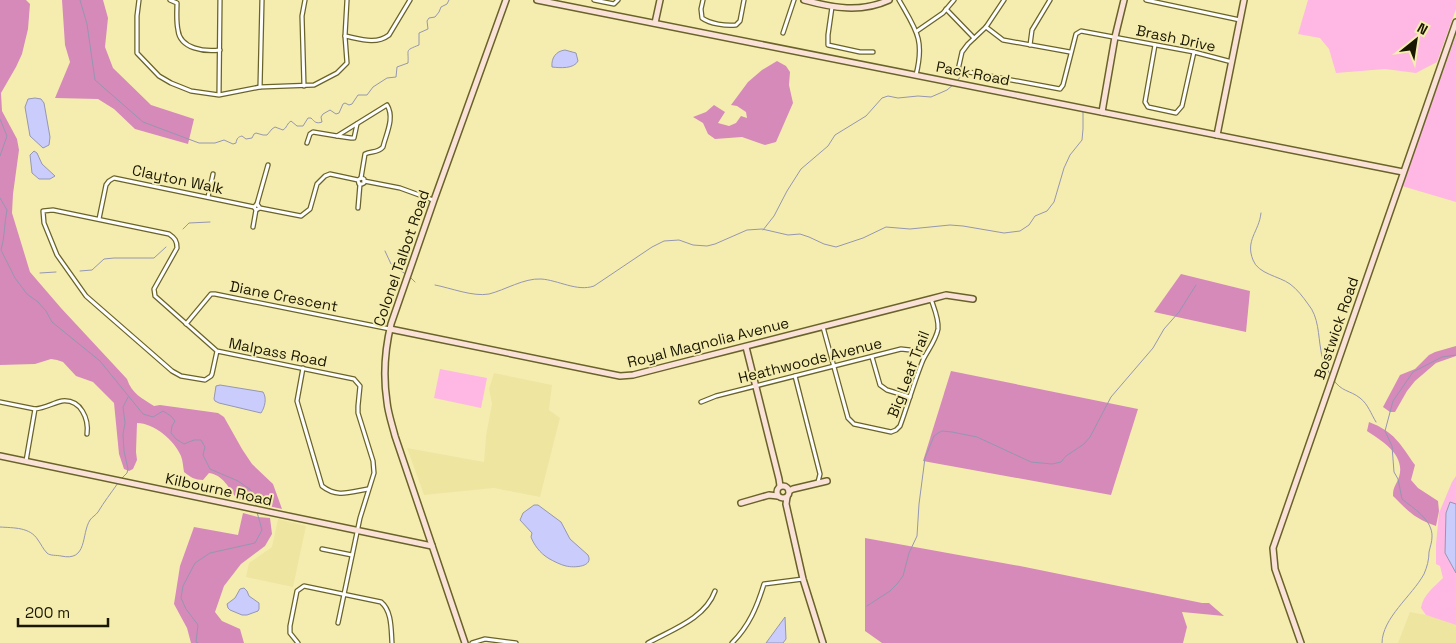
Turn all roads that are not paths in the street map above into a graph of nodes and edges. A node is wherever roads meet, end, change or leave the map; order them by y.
1 (139, 0) edge
2 (170, 0) edge
3 (220, 0) edge
4 (262, 0) edge
5 (305, 0) edge
6 (348, 0) edge
7 (410, 0) edge
8 (506, 0) edge
9 (537, 0) edge
10 (594, 0) edge
11 (618, 0) edge
12 (660, 0) edge
13 (703, 0) edge
14 (744, 0) edge
15 (794, 0) edge
16 (804, 0) edge
17 (889, 0) edge
18 (899, 0) edge
19 (954, 0) edge
20 (1004, 0) edge
21 (1050, 0) edge
22 (1124, 0) edge
23 (1146, 0) edge
24 (1244, 0) edge
25 (832, 8) junction
26 (946, 9) junction
27 (1241, 20) junction
28 (1456, 22) edge
29 (654, 23) junction
30 (986, 26) junction
31 (917, 31) junction
32 (783, 33) dead end
33 (345, 36) junction
34 (1115, 37) junction
35 (974, 38) junction
36 (1030, 45) junction
37 (1155, 45) junction
38 (220, 50) junction
39 (873, 52) dead end
40 (1070, 52) junction
41 (1194, 52) junction
42 (1232, 62) junction
43 (916, 75) junction
44 (304, 86) junction
45 (260, 87) junction
46 (219, 95) junction
47 (1102, 112) junction
48 (357, 123) junction
49 (1217, 135) junction
50 (337, 136) junction
51 (307, 143) dead end
52 (268, 165) dead end
53 (1403, 172) junction
54 (213, 174) dead end
55 (360, 179) junction
56 (364, 181) junction
57 (360, 184) junction
58 (208, 197) junction
59 (434, 200) junction
60 (257, 207) junction
61 (358, 208) dead end
62 (99, 219) junction
63 (252, 227) dead end
64 (931, 298) junction
65 (973, 299) dead end
66 (186, 324) junction
67 (823, 327) junction
68 (390, 330) junction
69 (746, 347) junction
70 (217, 351) junction
71 (872, 357) junction
72 (924, 357) junction
73 (834, 367) junction
74 (304, 368) junction
75 (795, 376) junction
76 (756, 386) junction
77 (910, 397) junction
78 (0, 402) edge
79 (701, 402) dead end
80 (35, 409) junction
81 (88, 434) dead end
82 (0, 456) edge
83 (26, 461) junction
84 (820, 476) junction
85 (826, 481) joint
86 (818, 483) junction
87 (368, 489) junction
88 (784, 491) junction
89 (741, 503) dead end
90 (358, 531) junction
91 (432, 546) junction
92 (322, 549) dead end
93 (352, 555) junction
94 (804, 579) junction
95 (714, 591) dead end
96 (344, 594) junction
97 (338, 623) dead end
98 (298, 643) edge
99 (392, 643) edge
100 (465, 643) edge
101 (472, 643) edge
102 (516, 643) edge
103 (648, 643) edge
104 (732, 643) edge
105 (823, 643) edge
106 (1301, 643) edge

1 - 46 street
2 - 38 street
3 - 38 street
4 - 45 street
5 - 44 street
6 - 33 street
7 - 33 street
8 - 59 street, Colonel Talbot Road
9 - 29 street, Pack Road
10 - 11 street
12 - 29 street
13 - 14 street
15 - 32 street
16 - 25 street
17 - 25 street
18 - 31 street
19 - 26 street
20 - 30 street
21 - 36 street
22 - 34 street
23 - 27 street
24 - 27 street
25 - 39 street
26 - 31 street
26 - 35 street
27 - 42 street
28 - 53 street, Bostwick Road
29 - 43 street, Pack Road
30 - 35 street
30 - 36 street
31 - 43 street
33 - 44 street
34 - 37 street, Brash Drive
34 - 40 street, Brash Drive
34 - 47 street
35 - 40 street
36 - 40 street
37 - 41 street, Brash Drive
37 - 41 street
38 - 46 street
41 - 42 street, Brash Drive
42 - 49 street
43 - 47 street, Pack Road
44 - 45 street
45 - 46 street
47 - 49 street, Pack Road
48 - 50 street
48 - 50 street
48 - 55 street
49 - 53 street, Pack Road
50 - 51 street
52 - 60 street
53 - 106 street, Bostwick Road
54 - 58 street
55 - 56 street
55 - 57 street
55 - 60 street, Clayton Walk
56 - 57 street
56 - 59 street
57 - 61 street
58 - 60 street, Clayton Walk
58 - 62 street, Clayton Walk
59 - 68 street, Colonel Talbot Road
60 - 63 street
62 - 66 street, Malpass Road
62 - 70 street, Malpass Road
64 - 65 street, Royal Magnolia Avenue
64 - 67 street, Royal Magnolia Avenue
64 - 72 street, Big Leaf Trail
66 - 68 street, Diane Crescent
66 - 70 street, Malpass Road
67 - 69 street, Royal Magnolia Avenue
67 - 73 street, Big Leaf Trail
68 - 69 street, Royal Magnolia Avenue
68 - 91 street, Colonel Talbot Road
69 - 76 street
70 - 74 street, Malpass Road
71 - 72 street, Heathwoods Avenue
71 - 73 street, Heathwoods Avenue
71 - 77 street
72 - 77 street, Big Leaf Trail
73 - 75 street, Heathwoods Avenue
73 - 77 street, Big Leaf Trail
74 - 87 street, Malpass Road
74 - 87 street
75 - 76 street, Heathwoods Avenue
75 - 84 street
76 - 79 street, Heathwoods Avenue
76 - 88 street
78 - 80 street
80 - 81 street
80 - 83 street
82 - 83 street, Kilbourne Road
83 - 90 street, Kilbourne Road
84 - 85 street
84 - 86 street
85 - 86 street
86 - 88 street
87 - 90 street, Malpass Road
88 - 89 street
88 - 94 street
90 - 91 street, Kilbourne Road
90 - 93 street, Malpass Road
91 - 100 street, Colonel Talbot Road
92 - 93 street
93 - 96 street, Malpass Road
94 - 104 street
94 - 105 street
95 - 103 street
96 - 97 street, Malpass Road
96 - 98 street
96 - 99 street
101 - 102 street

